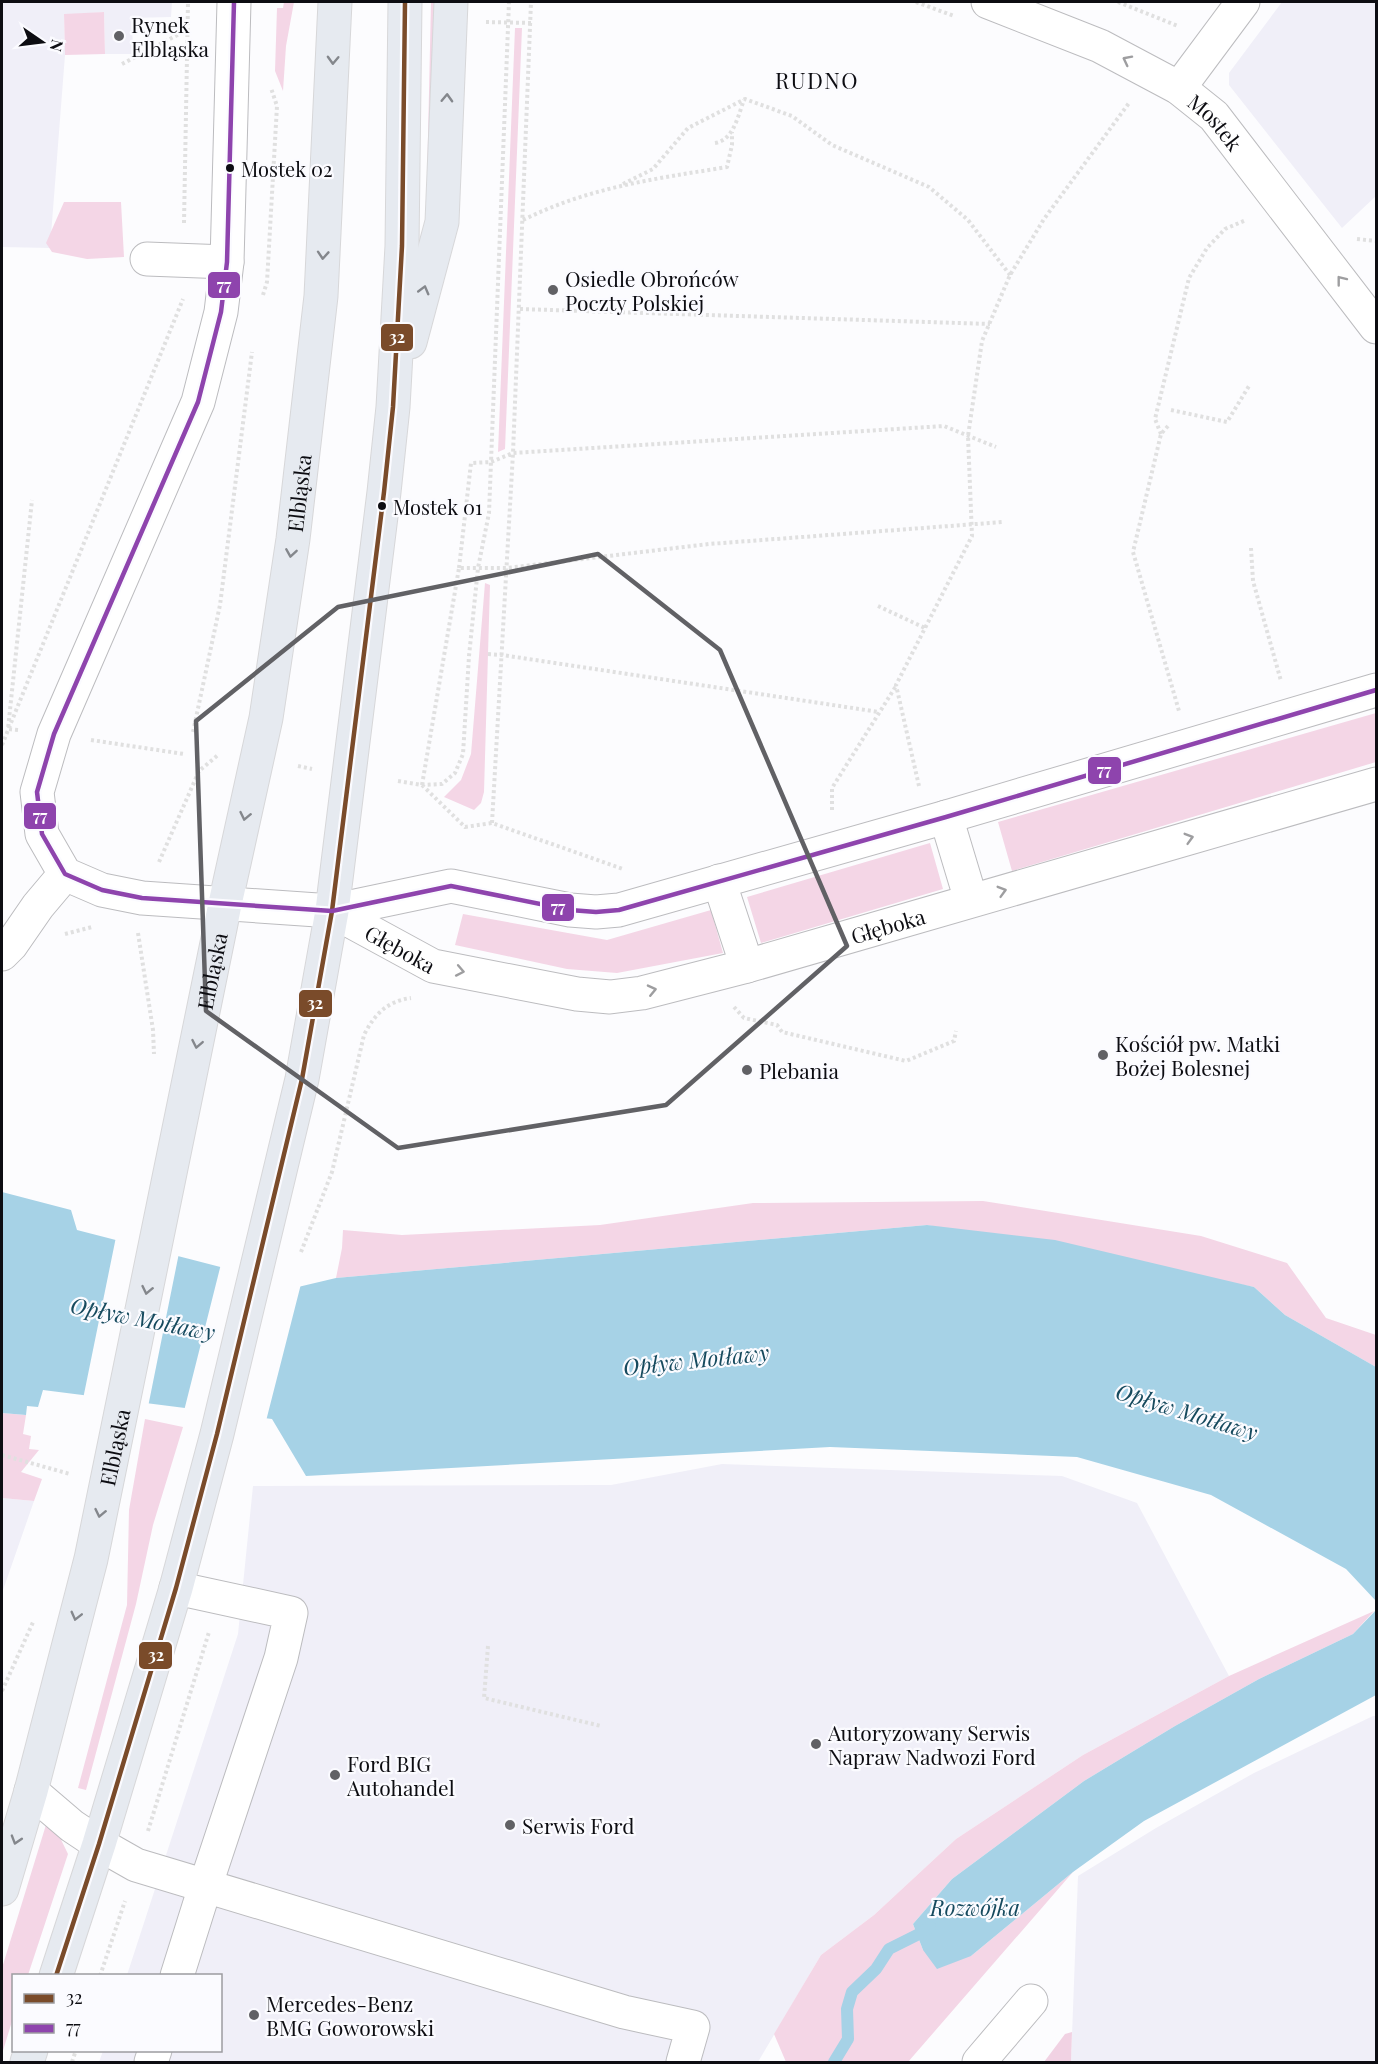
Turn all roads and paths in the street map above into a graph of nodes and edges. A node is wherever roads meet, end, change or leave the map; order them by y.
1 (188, 2) edge
2 (234, 2) edge
3 (335, 2) edge
4 (405, 2) edge
5 (508, 2) edge
6 (531, 2) edge
7 (916, 2) edge
8 (988, 2) edge
9 (1118, 2) edge
10 (1243, 2) edge
11 (451, 11) edge
12 (960, 18) dead end
13 (508, 22) junction
14 (531, 23) junction
15 (1181, 27) dead end
16 (187, 30) junction
17 (122, 64) dead end
18 (1147, 71) junction
19 (1179, 88) junction
20 (745, 99) junction
21 (732, 132) junction
22 (715, 143) dead end
23 (624, 184) junction
24 (1250, 218) dead end
25 (523, 220) junction
26 (147, 259) dead end
27 (183, 261) junction
28 (227, 262) junction
29 (1010, 275) junction
30 (520, 309) junction
31 (990, 324) junction
32 (1377, 327) edge
33 (1249, 386) dead end
34 (393, 408) junction
35 (1171, 410) dead end
36 (1168, 426) dead end
37 (1161, 434) junction
38 (968, 436) junction
39 (996, 447) dead end
40 (513, 453) junction
41 (491, 462) junction
42 (32, 501) dead end
43 (1003, 522) dead end
44 (973, 525) junction
45 (1251, 548) dead end
46 (459, 568) junction
47 (478, 568) junction
48 (507, 568) junction
49 (878, 606) dead end
50 (925, 628) junction
51 (488, 654) dead end
52 (502, 655) junction
53 (1289, 680) dead end
54 (1282, 681) junction
55 (896, 685) junction
56 (1270, 685) dead end
57 (1377, 690) edge
58 (879, 712) junction
59 (1168, 715) dead end
60 (8, 729) junction
61 (54, 734) junction
62 (2, 745) edge
63 (221, 752) dead end
64 (184, 754) dead end
65 (398, 781) dead end
66 (1377, 784) edge
67 (422, 785) junction
68 (920, 790) dead end
69 (832, 816) dead end
70 (946, 817) junction
71 (492, 823) junction
72 (624, 870) dead end
73 (65, 874) junction
74 (719, 881) junction
75 (971, 900) junction
76 (225, 904) junction
77 (332, 911) junction
78 (140, 914) junction
79 (93, 927) dead end
80 (61, 934) dead end
81 (127, 935) dead end
82 (139, 937) junction
83 (2, 954) edge
84 (747, 966) junction
85 (416, 997) dead end
86 (729, 1002) dead end
87 (153, 1030) dead end
88 (956, 1031) dead end
89 (299, 1258) dead end
90 (2, 1455) edge
91 (76, 1476) dead end
92 (176, 1588) junction
93 (216, 1596) junction
94 (36, 1616) dead end
95 (488, 1646) dead end
96 (2, 1691) edge
97 (601, 1726) dead end
98 (31, 1791) junction
99 (99, 1844) junction
100 (136, 1865) junction
101 (204, 1887) junction
102 (2, 1889) edge
103 (57, 1974) edge
104 (101, 1974) edge
105 (178, 1974) edge
106 (1031, 2001) dead end
107 (683, 2062) edge
108 (979, 2062) edge

1 - 16 path
2 - 28 street
3 -> 76 main road, Elbląska
4 - 34 main road
5 - 13 path
6 - 14 path
7 - 12 path
18 -> 8 street, Mostek
9 - 15 path
10 - 19 street
11 - 13 path
34 -> 11 main road
13 - 14 path
13 - 41 path
14 - 25 path
16 - 17 path
16 - 27 path
18 - 19 street, Mostek
18 - 29 path
32 -> 19 street, Mostek
20 - 21 path
20 - 23 path
20 - 29 path
21 - 22 path
21 - 23 path
23 - 25 path
24 - 37 path
25 - 30 path
26 - 27 street
27 - 28 street
27 - 60 path
28 - 61 street
29 - 31 path
30 - 31 path
30 - 40 path
31 - 38 path
33 - 35 path
34 - 77 main road
36 - 37 path
37 - 59 path
38 - 39 path
38 - 40 path
38 - 44 path
40 - 41 path
40 - 48 path
41 - 46 path
41 - 47 path
42 - 60 path
43 - 44 path
44 - 48 path
44 - 50 path
45 - 54 path
46 - 47 path
46 - 67 path
47 - 48 path
47 - 67 path
48 - 52 path
49 - 50 path
50 - 55 path
51 - 52 path
52 - 58 path
52 - 71 path
53 - 54 path
54 - 56 path
55 - 58 path
55 - 68 path
57 - 70 street, Głęboka
58 - 69 path
60 - 61 path
60 - 62 path
61 - 64 path
61 - 73 street
63 - 78 path
65 - 67 path
75 -> 66 street, Głęboka
67 - 71 path
70 - 74 street, Głęboka
70 - 75 street
71 - 72 path
73 - 78 street
73 - 83 street
74 - 77 street, Głęboka
74 - 84 street
75 - 84 street, Głęboka
76 - 77 street
76 - 78 street
76 -> 98 main road, Elbląska
77 -> 84 street, Głęboka
77 - 92 main road
78 - 82 path
79 - 80 path
81 - 82 path
82 - 87 path
85 - 89 path
86 - 88 path
90 - 91 path
92 - 93 street
92 - 99 main road
93 - 100 path
93 - 101 street
94 - 96 path
95 - 97 path
98 - 99 street
98 -> 102 main road, Elbląska
99 - 100 street
99 - 103 main road
100 - 101 street
100 - 104 path
101 - 105 street
101 - 107 street
106 - 108 street

